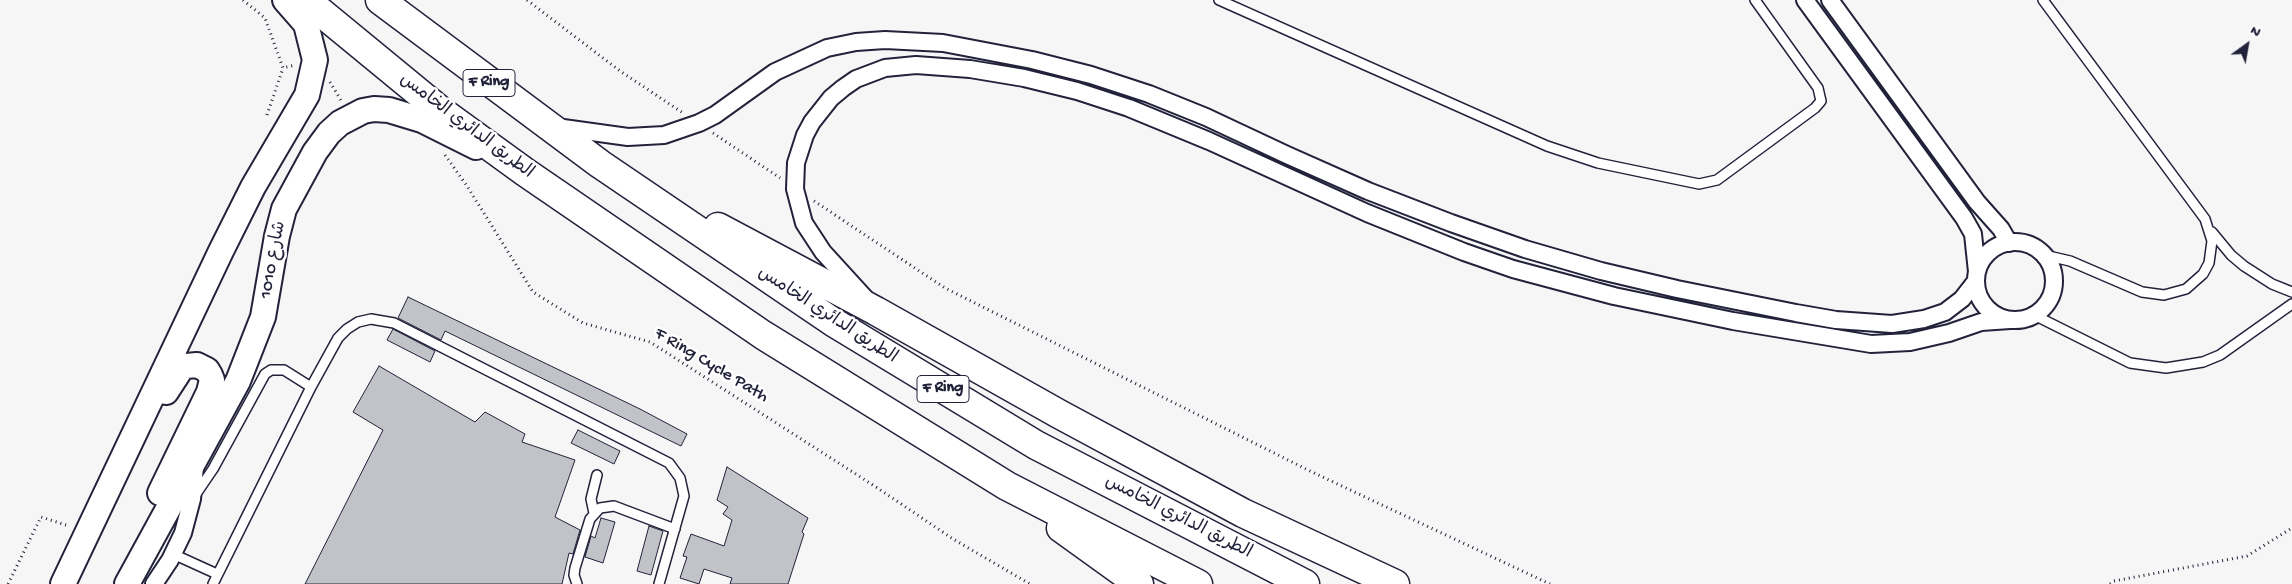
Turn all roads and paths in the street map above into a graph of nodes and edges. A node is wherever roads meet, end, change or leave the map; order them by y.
1 (243, 0) edge
2 (285, 0) edge
3 (306, 0) edge
4 (380, 0) edge
5 (527, 0) edge
6 (1219, 0) edge
7 (1755, 0) edge
8 (1805, 0) edge
9 (1830, 0) edge
10 (2043, 0) edge
11 (972, 48) junction
12 (315, 60) junction
13 (283, 68) junction
14 (970, 69) junction
15 (267, 115) dead end
16 (352, 118) junction
17 (699, 124) junction
18 (547, 126) junction
19 (442, 149) dead end
20 (600, 164) junction
21 (525, 172) junction
22 (796, 189) junction
23 (2209, 228) junction
24 (2010, 243) junction
25 (2044, 255) junction
26 (1976, 277) junction
27 (2292, 292) edge
28 (2292, 304) edge
29 (876, 311) junction
30 (2034, 315) junction
31 (2010, 320) junction
32 (311, 388) junction
33 (195, 460) junction
34 (597, 475) dead end
35 (1007, 486) junction
36 (192, 499) junction
37 (594, 513) junction
38 (2292, 528) edge
39 (675, 530) junction
40 (88, 531) junction
41 (173, 554) junction
42 (217, 574) junction
43 (8, 584) edge
44 (63, 584) edge
45 (115, 584) edge
46 (127, 584) edge
47 (154, 584) edge
48 (213, 584) edge
49 (577, 584) edge
50 (659, 584) edge
51 (1030, 584) edge
52 (1138, 584) edge
53 (1198, 584) edge
54 (1305, 584) edge
55 (1395, 584) edge
56 (1550, 584) edge
57 (2110, 584) edge

1 - 13 path
2 - 12 street
3 - 21 highway, الطريق الدائري الخامس / F Ring
4 - 18 highway, الطريق الدائري الخامس / F Ring
5 - 17 path
6 - 7 lane
8 - 26 street
9 - 24 street
10 - 23 lane
11 - 14 street
11 - 17 street
11 - 26 street
12 - 13 path
12 - 16 path
12 - 40 street
13 - 15 path
14 - 22 street
14 - 31 street
16 - 21 street, شارع 1010
16 - 33 street, شارع 1010
17 - 18 street
17 - 22 path
18 - 20 highway, الطريق الدائري الخامس / F Ring
19 - 51 path, F Ring Cycle Path
20 - 29 highway
20 - 54 highway, الطريق الدائري الخامس / F Ring
21 - 35 highway, الطريق الدائري الخامس / F Ring
22 - 29 street
22 - 56 path
23 - 25 lane
23 - 27 lane
24 - 25 street
24 - 26 street
25 - 30 street
26 - 31 street
28 - 30 lane
29 - 55 highway
30 - 31 street
32 - 36 lane
32 - 39 lane
32 - 42 lane
33 - 36 street
33 - 46 street, شارع 1010
34 - 37 lane
35 - 52 highway
35 - 53 highway, الطريق الدائري الخامس / F Ring
36 - 41 street
37 - 39 lane
37 - 49 lane
38 - 57 path
39 - 50 lane
40 - 43 path
40 - 44 street
40 - 45 street
41 - 42 lane
41 - 47 street
42 - 48 lane

